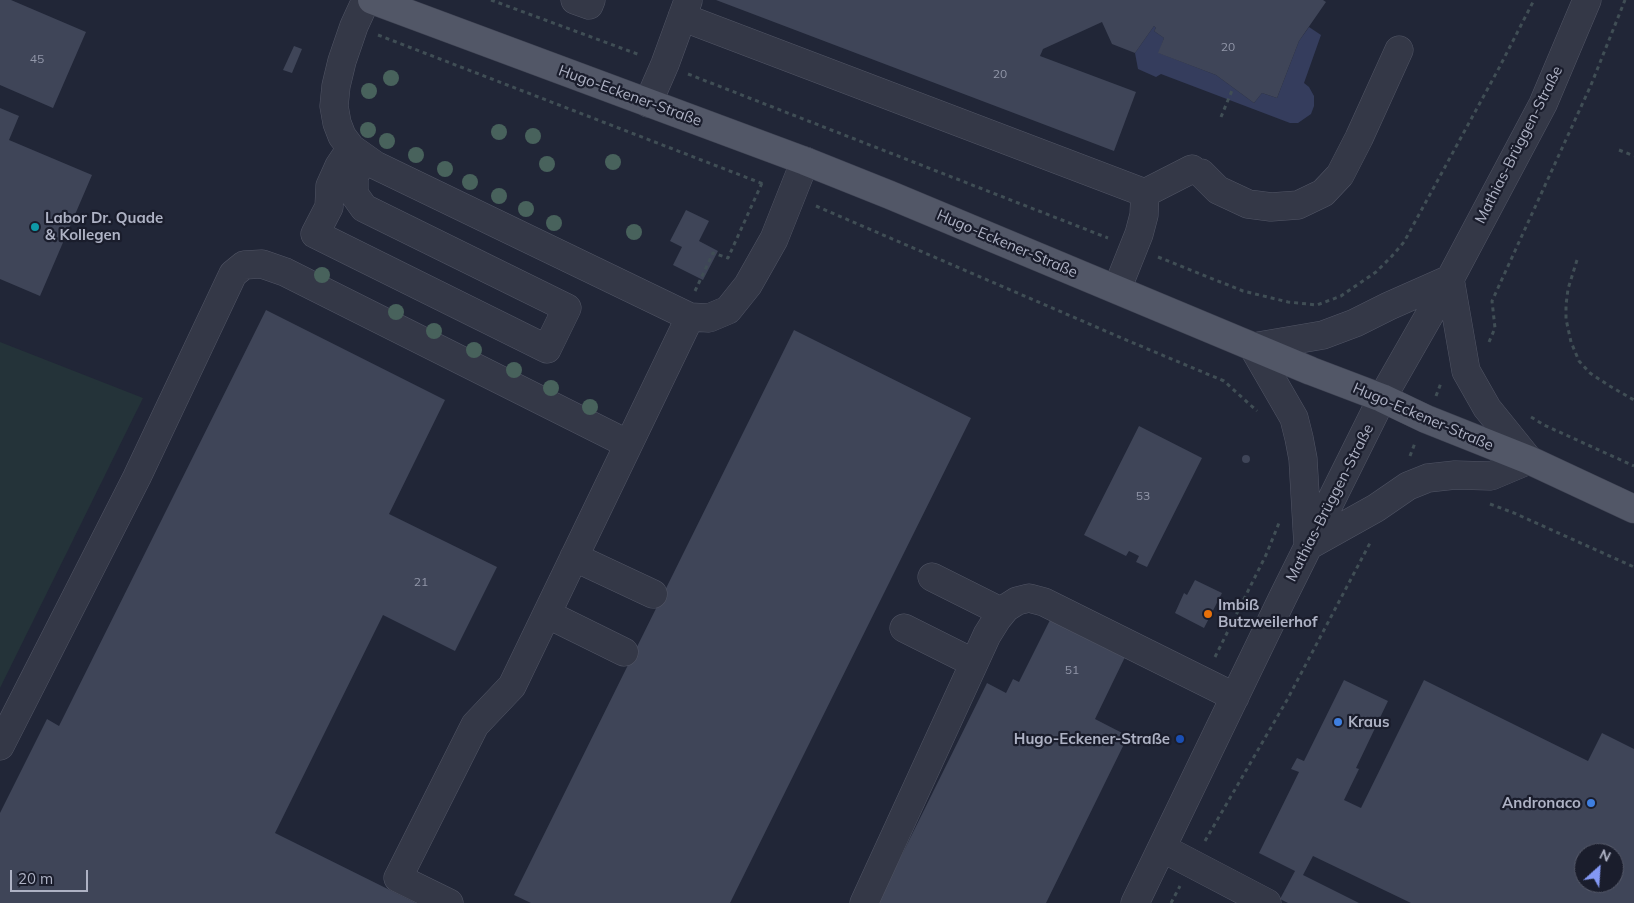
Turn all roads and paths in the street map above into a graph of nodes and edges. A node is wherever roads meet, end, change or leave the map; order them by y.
1 (366, 0) edge
2 (372, 0) edge
3 (491, 0) edge
4 (575, 0) edge
5 (591, 0) edge
6 (1534, 0) edge
7 (1587, 0) edge
8 (1625, 0) edge
9 (686, 9) edge
10 (354, 26) junction
11 (1399, 50) dead end
12 (665, 64) junction
13 (1233, 88) dead end
14 (648, 103) junction
15 (1220, 117) dead end
16 (1620, 150) dead end
17 (357, 153) junction
18 (1634, 156) edge
19 (805, 161) junction
20 (762, 183) junction
21 (1145, 192) junction
22 (792, 195) junction
23 (1134, 248) junction
24 (1577, 260) dead end
25 (1450, 279) junction
26 (1117, 289) junction
27 (687, 315) junction
28 (1253, 346) junction
29 (1488, 346) dead end
30 (1382, 398) junction
31 (1634, 400) edge
32 (1526, 414) dead end
33 (1262, 416) dead end
34 (628, 444) junction
35 (1529, 460) junction
36 (1634, 466) edge
37 (1488, 504) dead end
38 (1634, 509) edge
39 (1283, 515) dead end
40 (1374, 537) dead end
41 (1308, 546) junction
42 (574, 557) junction
43 (1634, 567) edge
44 (932, 577) dead end
45 (653, 594) dead end
46 (1002, 612) junction
47 (546, 614) junction
48 (904, 628) dead end
49 (624, 652) dead end
50 (974, 663) junction
51 (1203, 680) junction
52 (1235, 697) junction
53 (0, 746) edge
54 (1162, 848) junction
55 (1193, 864) junction
56 (449, 903) edge
57 (864, 903) edge
58 (1135, 903) edge
59 (1171, 903) edge
60 (1267, 903) edge

1 - 10 street
2 - 14 main road, Hugo-Eckener-Straße
3 - 12 path
4 - 5 street
6 - 23 path
7 - 25 street, Mathias-Brüggen-Straße
8 - 29 path
9 - 12 street
9 - 21 street
10 - 17 street
10 - 20 path
11 - 21 street
12 - 14 street
12 - 23 path
13 - 15 path
14 - 19 main road, Hugo-Eckener-Straße
16 - 18 path
17 - 17 street
17 - 27 street
19 - 22 street
19 - 26 main road, Hugo-Eckener-Straße
20 - 22 path
20 - 27 path
21 - 23 street
22 - 27 street
22 - 33 path
23 - 26 street
24 - 31 path
25 - 28 street
25 - 30 street, Mathias-Brüggen-Straße
25 - 35 street
26 - 28 main road, Hugo-Eckener-Straße
27 - 34 street
28 - 30 main road, Hugo-Eckener-Straße
28 - 41 street
30 - 35 main road, Hugo-Eckener-Straße
30 - 41 street, Mathias-Brüggen-Straße
32 - 36 path
34 - 42 street
34 - 53 street
35 - 38 main road, Hugo-Eckener-Straße
35 - 41 street
37 - 43 path
39 - 51 path
40 - 55 path
41 - 52 street, Mathias-Brüggen-Straße
42 - 45 street
42 - 47 street
44 - 46 street
46 - 50 street
46 - 51 street
47 - 49 street
47 - 56 street
48 - 50 street
50 - 57 street
51 - 52 street
52 - 54 street, Mathias-Brüggen-Straße
54 - 55 street
54 - 58 street, Mathias-Brüggen-Straße
55 - 59 path
55 - 60 street

